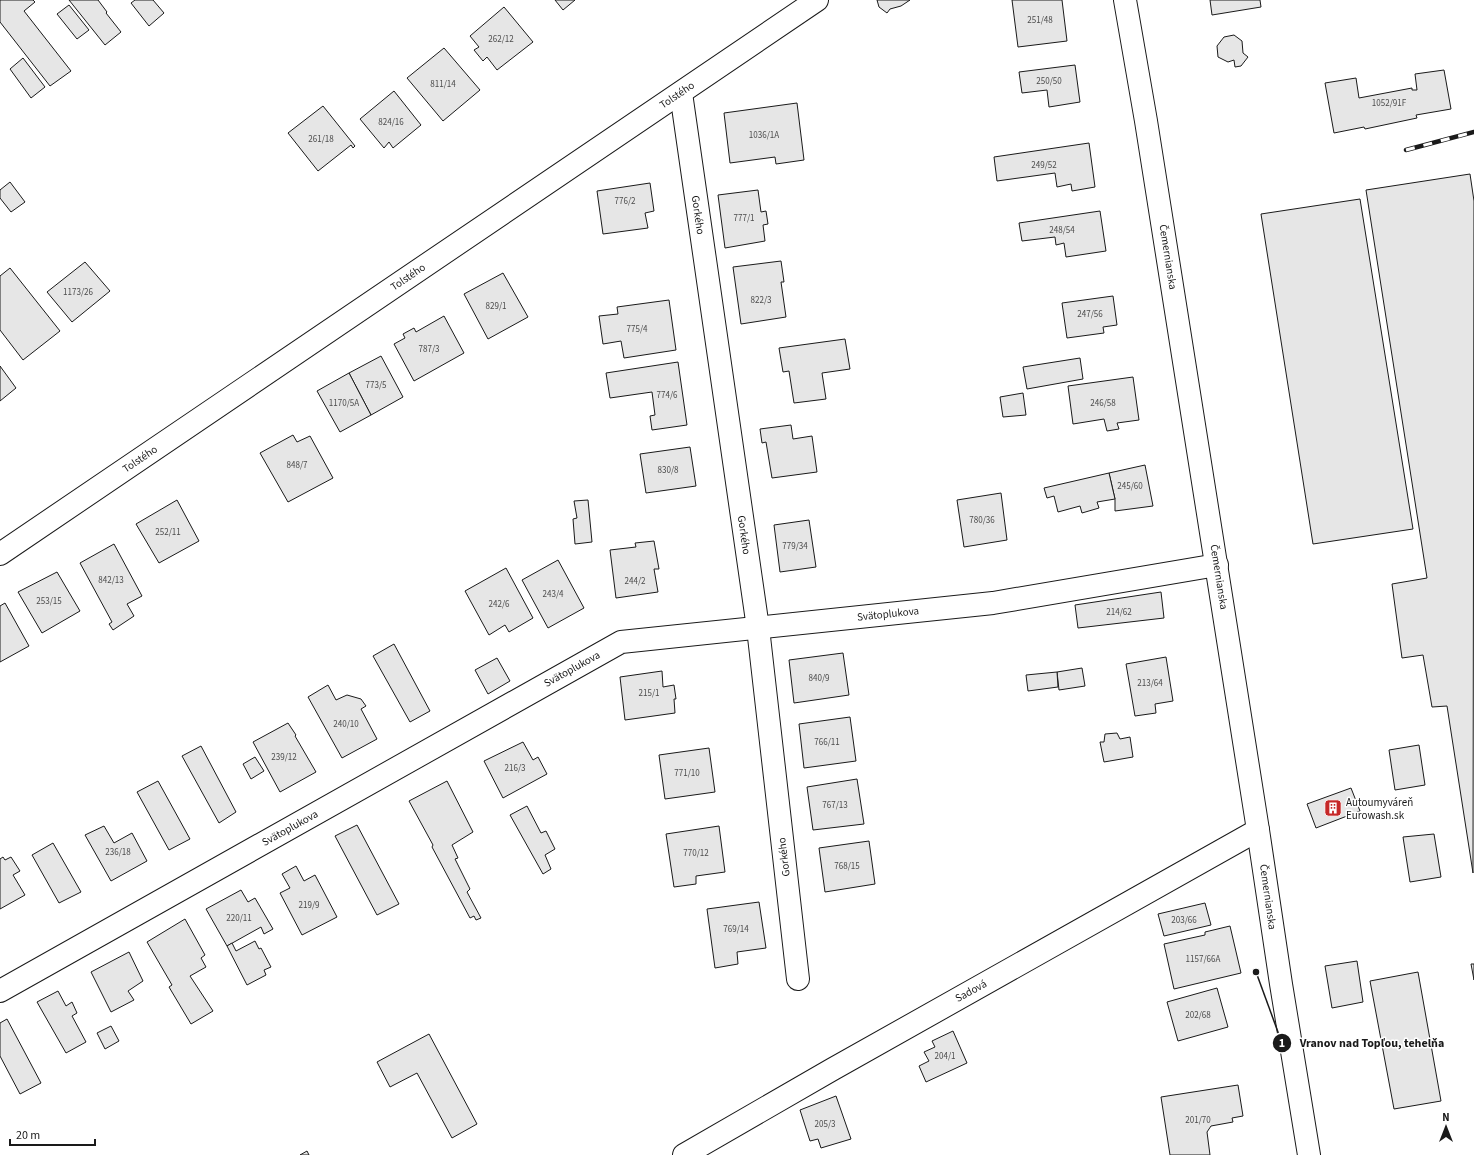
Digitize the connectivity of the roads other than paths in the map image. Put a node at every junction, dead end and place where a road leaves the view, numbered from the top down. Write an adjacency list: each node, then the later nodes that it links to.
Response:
1 (817, 0): 3 (street, Tolstého)
2 (1125, 0): 5 (street, Čemernianska)
3 (681, 93): 4 (street, Tolstého); 6 (street, Gorkého)
4 (0, 554)
5 (1217, 565): 6 (street, Svätoplukova); 7 (street, Čemernianska)
6 (758, 628): 8 (street, Gorkého); 9 (street, Svätoplukova)
7 (1258, 830): 10 (street, Sadová); 11 (street, Čemernianska)
8 (798, 979)
9 (0, 991)
10 (684, 1155)
11 (1309, 1155)

